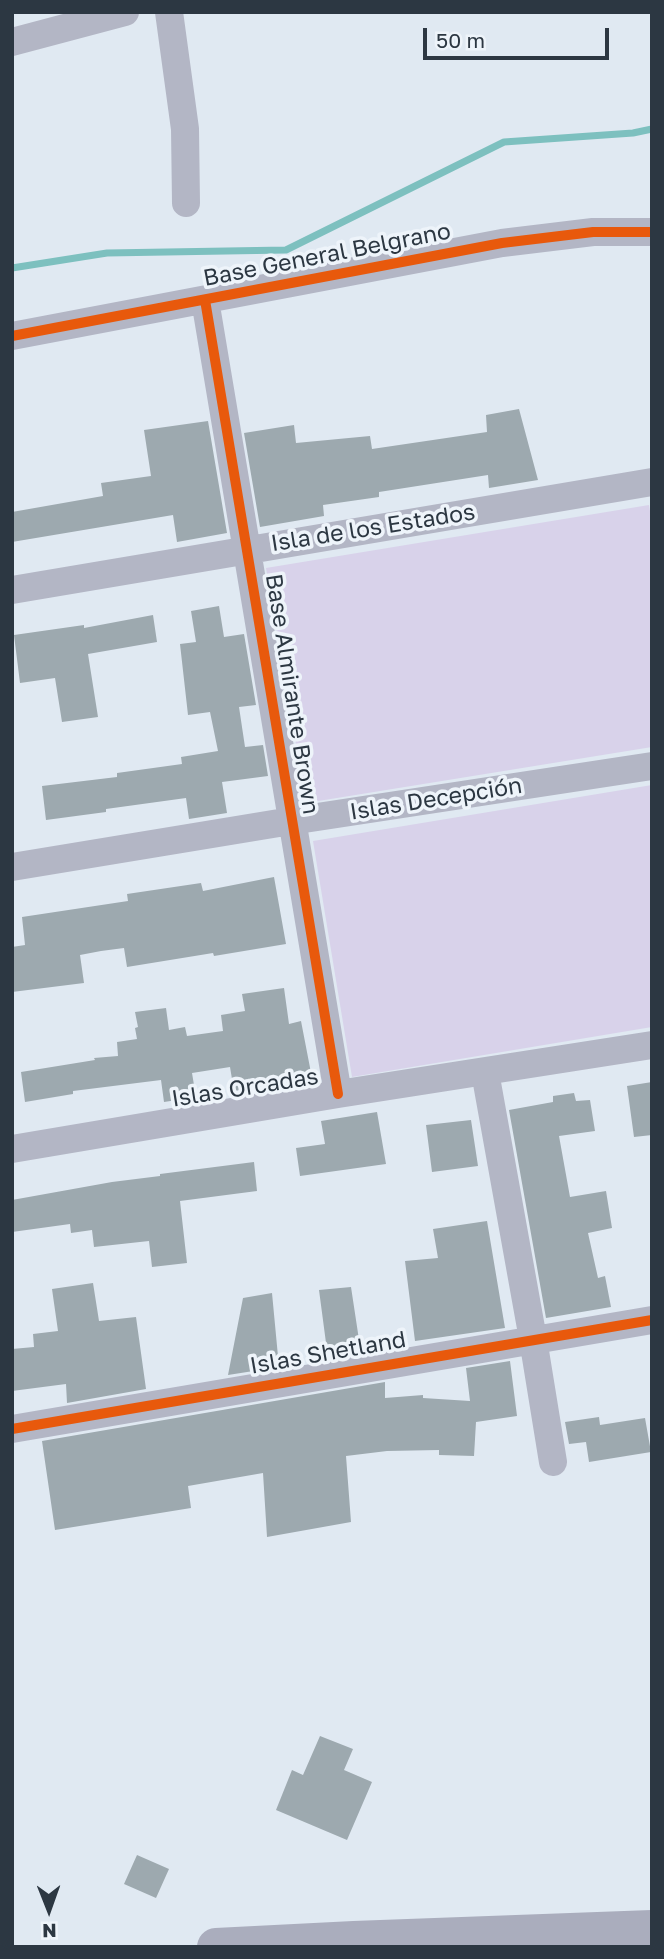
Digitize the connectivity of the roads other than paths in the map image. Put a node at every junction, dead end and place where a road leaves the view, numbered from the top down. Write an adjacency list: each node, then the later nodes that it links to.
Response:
1 (125, 12): 3 (street)
2 (169, 12): 4 (street)
3 (12, 42)
4 (186, 203)
5 (652, 232): 6 (street, Base General Belgrano)
6 (205, 300): 7 (street, Base General Belgrano); 9 (street, Base Almirante Brown)
7 (12, 336)
8 (652, 482): 9 (street, Isla de los Estados)
9 (248, 549): 10 (street, Isla de los Estados); 12 (street, Base Almirante Brown)
10 (12, 590)
11 (652, 766): 12 (street, Islas Decepción)
12 (291, 821): 13 (street, Islas Decepción); 16 (street, Base Almirante Brown)
13 (12, 867)
14 (652, 1045): 15 (street, Islas Orcadas)
15 (485, 1072): 16 (street, Islas Orcadas); 19 (street)
16 (338, 1094): 17 (street, Islas Orcadas)
17 (12, 1149)
18 (652, 1320): 19 (street, Islas Shetland)
19 (533, 1339): 20 (street, Islas Shetland); 21 (street)
20 (12, 1429)
21 (553, 1462)
22 (652, 1928): 23 (main road)
23 (449, 1941): 24 (main road)
24 (216, 1947)

